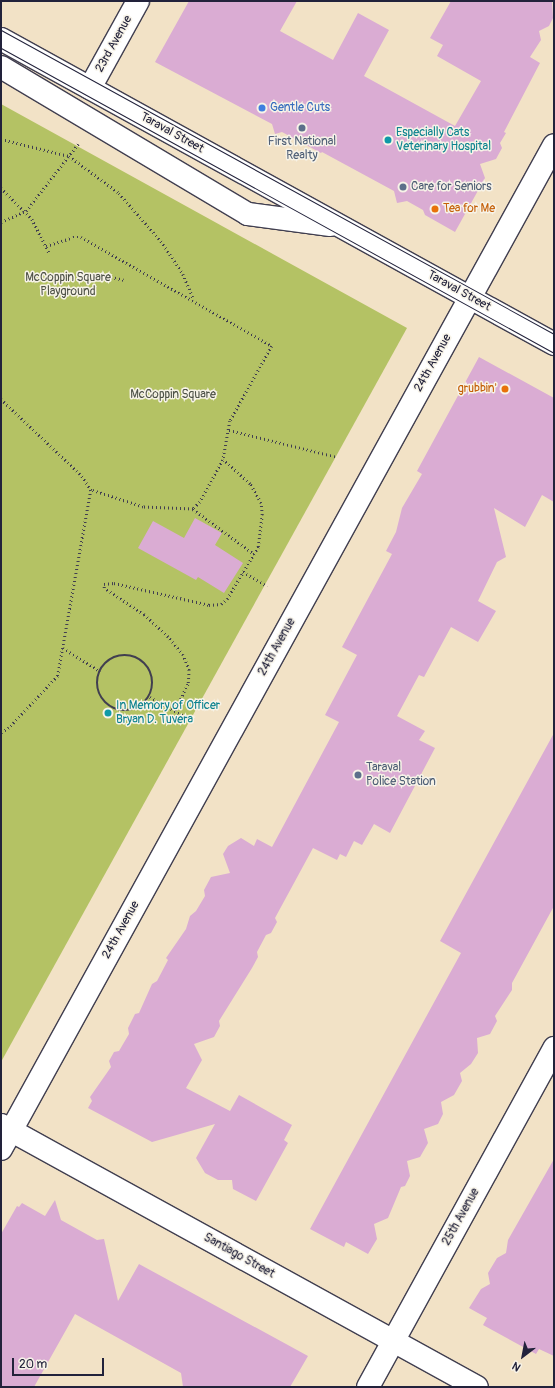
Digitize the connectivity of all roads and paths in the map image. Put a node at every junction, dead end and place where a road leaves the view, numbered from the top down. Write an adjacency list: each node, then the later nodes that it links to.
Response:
1 (138, 1): 4 (street, 23rd Avenue)
2 (1, 39): 4 (street, Taraval Street)
3 (1, 67): 12 (street, Taraval Street)
4 (90, 88): 12 (street, Taraval Street)
5 (1, 139): 8 (path)
6 (80, 141): 8 (path)
7 (554, 145): 17 (street, 24th Avenue)
8 (68, 156): 10 (path); 18 (path)
9 (1, 188): 10 (path)
10 (26, 211): 11 (path); 13 (path)
11 (1, 222)
12 (343, 227): 17 (street, Taraval Street)
13 (46, 246): 14 (path); 18 (path)
14 (49, 252)
15 (107, 276): 16 (path)
16 (124, 280)
17 (469, 297): 19 (street, Taraval Street); 36 (street, 24th Avenue)
18 (194, 300): 21 (path)
19 (554, 344)
20 (1, 399): 24 (path)
21 (229, 430): 22 (path); 23 (path)
22 (337, 457)
23 (223, 460): 25 (path); 26 (path)
24 (91, 490): 25 (path); 29 (path)
25 (193, 509): 26 (path)
26 (254, 554): 27 (path)
27 (243, 572): 28 (path); 32 (path)
28 (266, 586)
29 (64, 648): 30 (path); 34 (path)
30 (100, 671): 31 (path); 31 (path)
31 (150, 697): 32 (path)
32 (175, 710): 33 (path)
33 (193, 721)
34 (1, 733)
35 (554, 1048): 37 (street, 25th Avenue)
36 (4, 1135): 37 (street, Santiago Street)
37 (393, 1341): 38 (street, 25th Avenue); 39 (street, Santiago Street)
38 (368, 1387)
39 (478, 1387)

